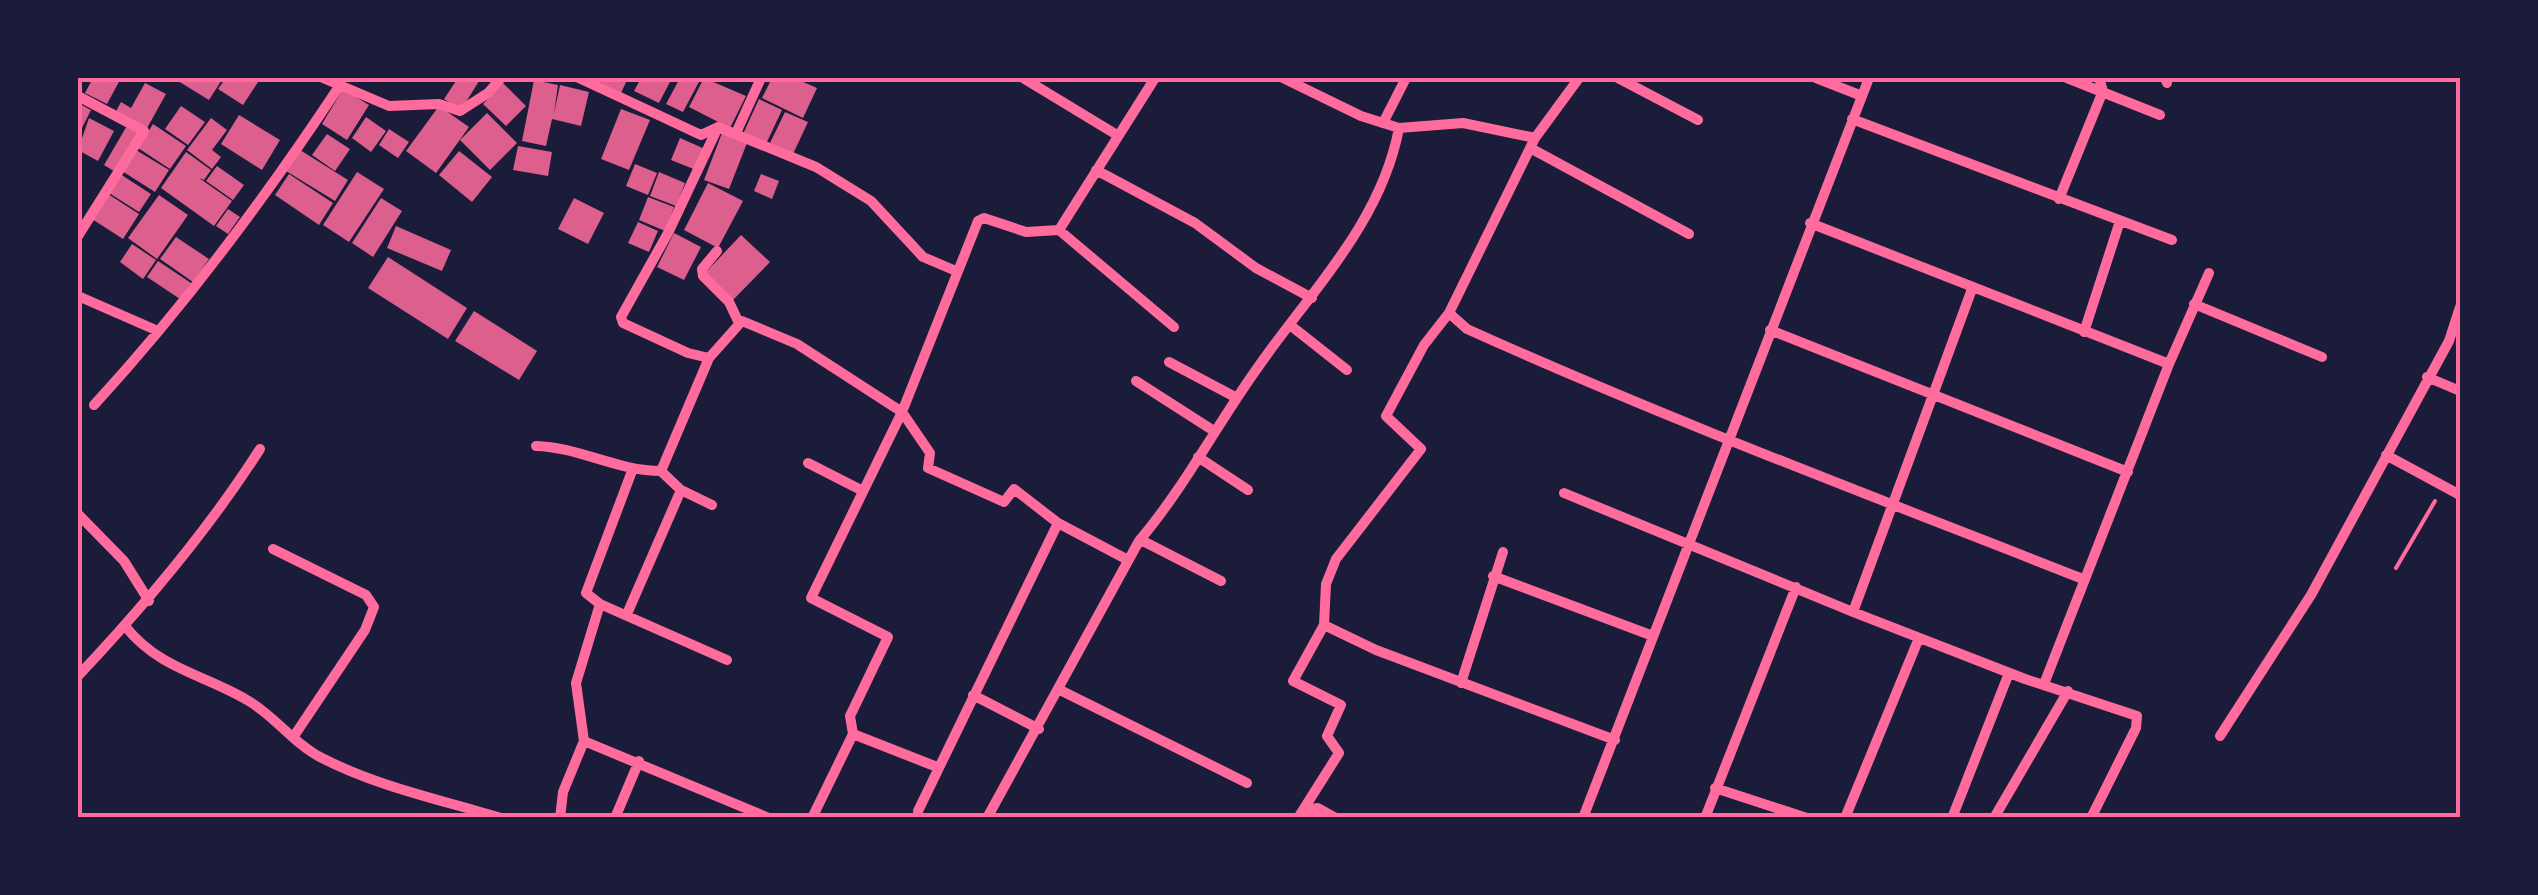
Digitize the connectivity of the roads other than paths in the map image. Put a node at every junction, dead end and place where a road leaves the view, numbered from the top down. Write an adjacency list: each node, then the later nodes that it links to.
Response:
1 (324, 78): 15 (street)
2 (501, 78): 15 (street)
3 (579, 78): 23 (street)
4 (761, 78): 25 (street)
5 (1023, 78): 26 (street)
6 (1155, 78): 26 (street)
7 (1283, 78): 22 (street)
8 (1406, 78): 22 (street)
9 (1579, 78): 27 (street)
10 (1618, 78): 21 (street)
11 (1816, 78): 18 (street)
12 (1869, 78): 18 (street)
13 (2067, 78): 16 (street)
14 (2098, 78): 16 (street)
15 (340, 85): 49 (street)
16 (2102, 91): 19 (street); 29 (street)
17 (78, 96): 34 (street)
18 (1862, 96): 20 (street)
19 (2160, 115)
20 (1852, 119): 29 (street); 31 (street)
21 (1698, 120)
22 (1383, 123): 24 (street)
23 (718, 127): 25 (street); 52 (street)
24 (1399, 128): 27 (street); 41 (street)
25 (736, 133): 37 (street)
26 (1117, 134): 28 (street)
27 (1534, 143): 33 (street); 44 (street)
28 (1096, 170): 32 (street); 41 (street)
29 (2059, 199): 30 (street)
30 (2120, 221): 35 (street); 50 (street)
31 (1810, 223): 39 (street); 48 (street)
32 (1059, 230): 37 (street); 47 (street)
33 (1689, 234)
34 (78, 236)
35 (2172, 240)
36 (716, 251): 45 (street)
37 (956, 272): 62 (street)
38 (2209, 273): 42 (street)
39 (1972, 290): 50 (street); 60 (street)
40 (78, 296): 49 (street)
41 (1312, 298): 46 (street)
42 (2194, 304): 51 (street); 54 (street)
43 (2460, 307): 56 (street)
44 (1449, 313): 64 (street); 96 (street)
45 (739, 323): 52 (street); 62 (street)
46 (1290, 326): 55 (street); 59 (street)
47 (1174, 328)
48 (1770, 330): 60 (street); 64 (street)
49 (158, 331): 61 (street)
50 (2084, 332): 54 (street)
51 (2322, 357)
52 (708, 358): 71 (street)
53 (1169, 362): 59 (street)
54 (2168, 364): 72 (street)
55 (1347, 370)
56 (2427, 377): 58 (street); 67 (street)
57 (1136, 381): 63 (street)
58 (2460, 391)
59 (1237, 398): 63 (street)
60 (1934, 398): 72 (street); 79 (street)
61 (94, 405)
62 (902, 412): 74 (street); 81 (street)
63 (1214, 432): 68 (street)
64 (1732, 438): 79 (street); 83 (street)
65 (536, 446): 70 (street)
66 (260, 449): 91 (street)
67 (2386, 455): 77 (street); 110 (street)
68 (1198, 457): 75 (street); 82 (street)
69 (808, 462): 74 (street)
70 (632, 471): 71 (street); 92 (street)
71 (661, 471): 73 (street)
72 (2128, 472): 88 (street)
73 (681, 490): 78 (street); 94 (street)
74 (863, 490): 108 (street)
75 (1248, 490)
76 (1564, 492): 83 (street)
77 (2460, 495)
78 (712, 505)
79 (1893, 505): 88 (street); 93 (street)
80 (78, 514): 91 (street)
81 (1058, 522): 86 (street); 106 (street)
82 (1141, 540): 86 (street); 89 (street)
83 (1692, 544): 90 (street); 97 (street)
84 (273, 548): 109 (street)
85 (1503, 552): 87 (street)
86 (1128, 560): 104 (street)
87 (1494, 576): 97 (street); 102 (street)
88 (2083, 579): 103 (street)
89 (1222, 580)
90 (1796, 587): 93 (street); 116 (street)
91 (149, 600): 95 (street)
92 (600, 604): 94 (street); 111 (street)
93 (1853, 612): 98 (street)
94 (627, 614): 99 (street)
95 (125, 626): 101 (street); 109 (street)
96 (1324, 626): 102 (street); 118 (street)
97 (1653, 636): 112 (street)
98 (1919, 638): 100 (street); 129 (street)
99 (727, 660)
100 (2009, 673): 103 (street); 130 (street)
101 (78, 676)
102 (1460, 683): 112 (street)
103 (2044, 684): 105 (street)
104 (1060, 690): 107 (street); 115 (street)
105 (2068, 691): 131 (street); 132 (street)
106 (973, 695): 107 (street); 114 (street)
107 (1039, 729): 124 (street)
108 (852, 734): 114 (street); 123 (street)
109 (294, 736): 119 (street)
110 (2220, 736)
111 (584, 740): 113 (street); 120 (street)
112 (1615, 740): 126 (street)
113 (639, 761): 121 (street); 122 (street)
114 (937, 767): 117 (street)
115 (1247, 782)
116 (1715, 788): 127 (street); 128 (street)
117 (918, 811)
118 (1302, 814): 125 (street)
119 (502, 818)
120 (560, 818)
121 (615, 818)
122 (769, 818)
123 (812, 818)
124 (987, 818)
125 (1336, 818)
126 (1583, 818)
127 (1705, 818)
128 (1808, 818)
129 (1844, 818)
130 (1952, 818)
131 (1994, 818)
132 (2091, 818)

